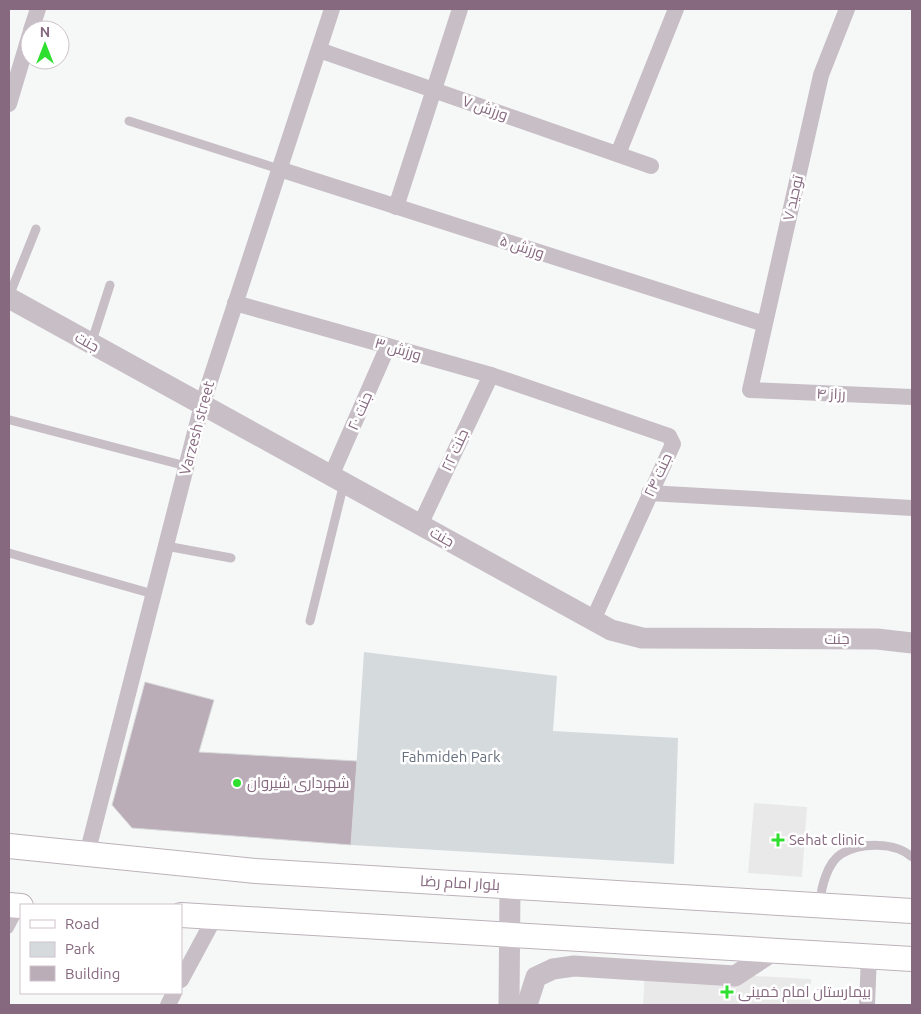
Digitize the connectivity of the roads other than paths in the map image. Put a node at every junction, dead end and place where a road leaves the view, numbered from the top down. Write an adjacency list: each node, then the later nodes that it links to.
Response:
1 (332, 9): 5 (street, Varzesh street)
2 (460, 9): 7 (street)
3 (676, 9): 10 (street)
4 (847, 9): 18 (street, توحید ۷)
5 (319, 50): 7 (street, ورزش ۷); 12 (street, Varzesh street)
6 (20, 67): 8 (street)
7 (434, 90): 10 (street, ورزش ۷); 13 (street)
8 (9, 104)
9 (129, 121): 12 (lane)
10 (618, 154): 11 (street, ورزش ۷)
11 (650, 166)
12 (279, 169): 13 (street, ورزش ۵); 17 (street, Varzesh street)
13 (396, 207): 18 (street, ورزش ۵)
14 (36, 229): 16 (lane)
15 (110, 285): 19 (lane)
16 (9, 297): 19 (street, جنت)
17 (235, 303): 20 (street, ورزش ۳); 25 (street, Varzesh street)
18 (764, 324): 22 (street, توحید ۷)
19 (91, 344): 25 (street, جنت)
20 (388, 346): 21 (street, ورزش ۳); 28 (street, جنت ۲۰)
21 (491, 375): 24 (street, ورزش ۳); 31 (street, جنت ۲۲)
22 (750, 390): 23 (street, رزاز ۴)
23 (912, 397)
24 (560, 398): 29 (street, جنت ۲۴)
25 (202, 405): 27 (street, Varzesh street); 28 (street, جنت)
26 (10, 420): 27 (lane)
27 (186, 466): 32 (street, Varzesh street)
28 (338, 480): 31 (street, جنت); 37 (lane)
29 (649, 493): 30 (street); 36 (street, جنت ۲۴)
30 (912, 508)
31 (420, 525): 36 (street, جنت)
32 (166, 546): 34 (lane); 35 (street, Varzesh street)
33 (9, 553): 35 (lane)
34 (231, 558)
35 (153, 594): 40 (street, Varzesh street)
36 (593, 620): 38 (street, جنت)
37 (310, 621)
38 (912, 642)
39 (9, 846): 40 (main road, بلوار امام رضا)
40 (87, 854): 42 (main road, بلوار امام رضا)
41 (912, 857): 43 (lane)
42 (510, 886): 43 (main road, بلوار امام رضا); 49 (street)
43 (820, 904): 45 (main road, بلوار امام رضا)
44 (20, 908): 48 (lane)
45 (912, 911)
46 (182, 915): 47 (main road)
47 (215, 917): 49 (main road); 53 (street)
48 (9, 929)
49 (509, 936): 50 (main road); 54 (street)
50 (773, 951): 51 (main road); 55 (street)
51 (869, 956): 52 (main road); 56 (street)
52 (912, 959)
53 (182, 978)
54 (508, 1005)
55 (527, 1005)
56 (867, 1005)

